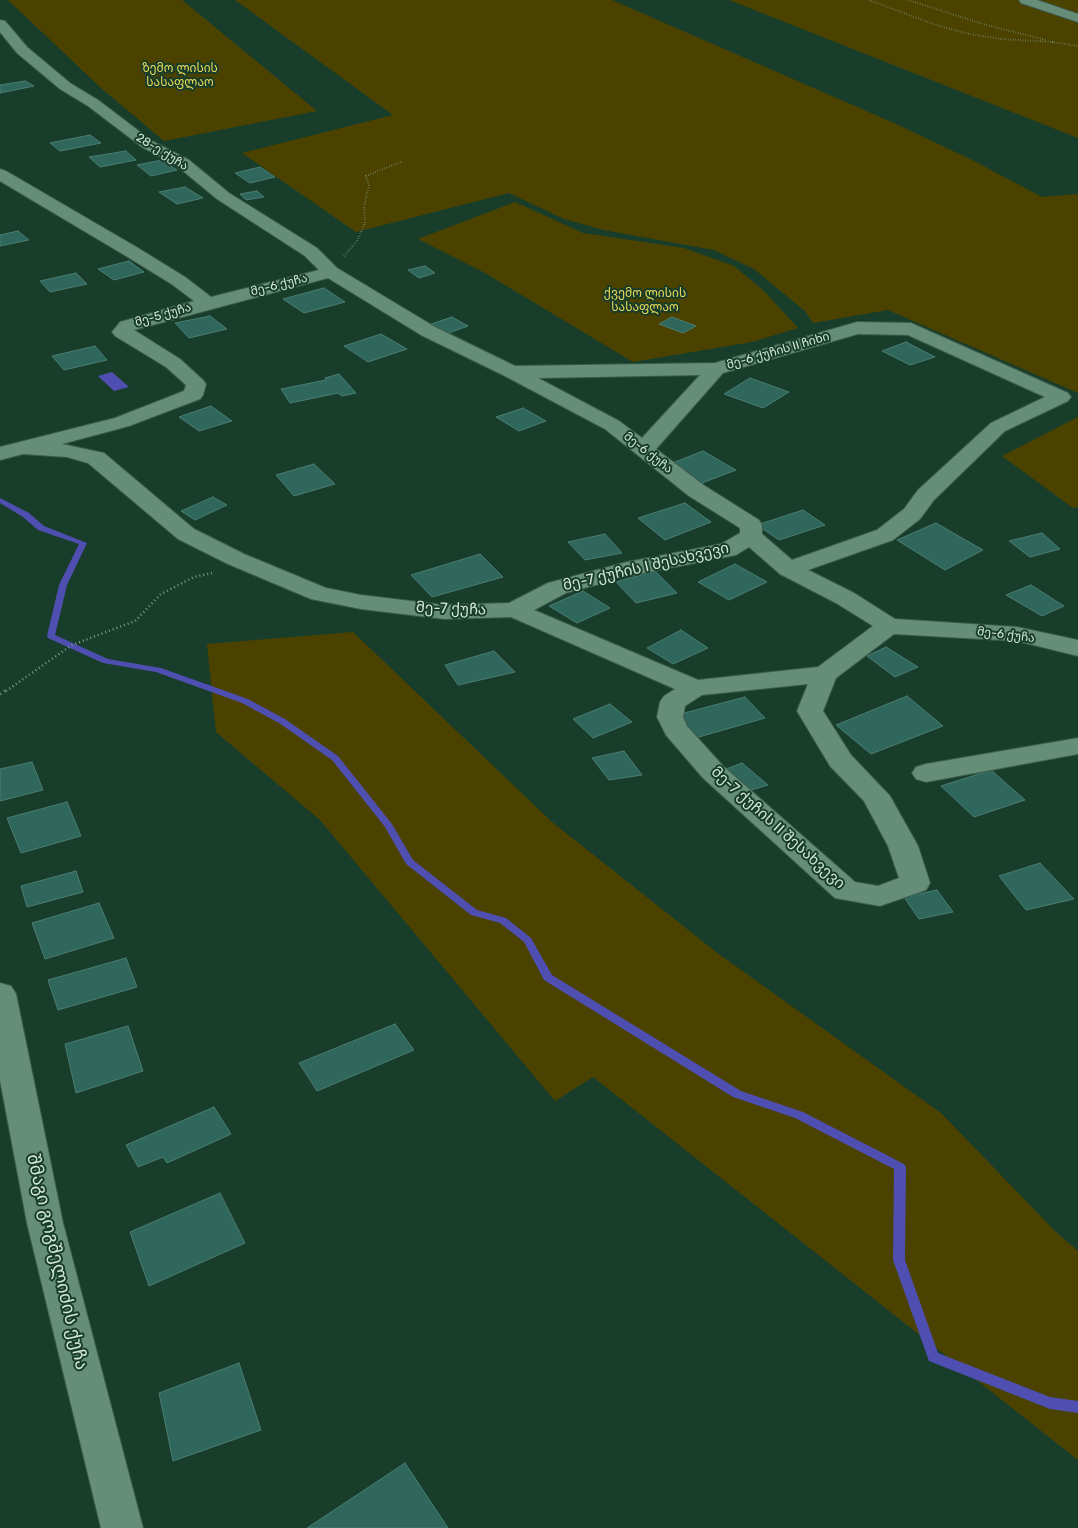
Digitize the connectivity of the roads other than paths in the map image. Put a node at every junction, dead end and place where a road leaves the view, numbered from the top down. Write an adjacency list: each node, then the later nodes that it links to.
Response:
1 (1025, 0): 2 (street)
2 (1078, 18)
3 (0, 24): 5 (street, 28-ე ქუჩა)
4 (0, 174): 6 (street, მე-5 ქუჩა)
5 (331, 272): 6 (street, მე-6 ქუჩა); 8 (street, მე-6 ქუჩა)
6 (208, 303): 9 (street, მე-5 ქუჩა)
7 (716, 370): 8 (street); 10 (street, მე-6 ქუჩის II ჩიხი); 13 (street, მე-6 ქუჩის II ჩიხი)
8 (512, 372): 10 (street, მე-6 ქუჩა)
9 (22, 448): 11 (street, მე-5 ქუჩა); 14 (street, მე-7 ქუჩა)
10 (644, 449): 12 (street, მე-6 ქუჩა)
11 (0, 454)
12 (751, 536): 13 (street, მე-6 ქუჩა); 14 (street, მე-7 ქუჩის I შესახვევი)
13 (788, 569): 15 (street, მე-6 ქუჩა)
14 (514, 610): 18 (street, მე-7 ქუჩა)
15 (889, 626): 16 (street, მე-6 ქუჩა); 17 (street)
16 (1078, 648)
17 (825, 674): 18 (street, მე-7 ქუჩა); 18 (street, მე-7 ქუჩის II შესახვევი)
18 (695, 688)
19 (1078, 746): 20 (street)
20 (926, 774)
21 (0, 994): 22 (street, შმაგი გოგშელიძის ქუჩა)
22 (122, 1528)

